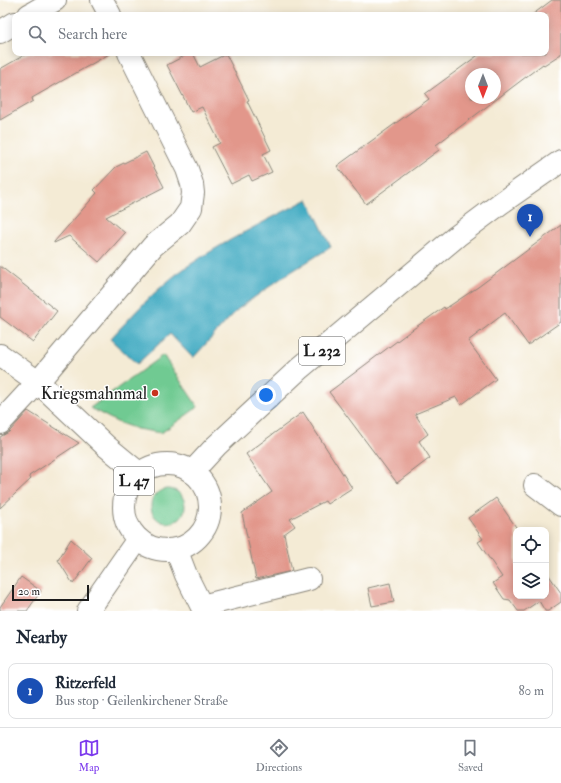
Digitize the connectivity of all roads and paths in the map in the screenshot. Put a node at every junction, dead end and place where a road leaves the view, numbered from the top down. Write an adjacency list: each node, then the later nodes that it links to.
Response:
1 (55, 0): 3 (main road)
2 (102, 0): 4 (main road)
3 (34, 12)
4 (108, 12)
5 (12, 25): 6 (main road)
6 (0, 32)
7 (130, 56): 10 (main road)
8 (561, 161): 12 (main road, L 232)
9 (0, 355): 10 (main road)
10 (38, 382): 11 (main road); 13 (main road)
11 (0, 423)
12 (192, 472): 13 (main road, L 47); 17 (main road, L 47)
13 (140, 474): 16 (main road, L 47)
14 (534, 485): 15 (main road)
15 (561, 505)
16 (138, 538): 17 (main road, L 47); 20 (main road)
17 (176, 549): 19 (main road)
18 (309, 579): 19 (main road)
19 (203, 609)
20 (88, 611)

